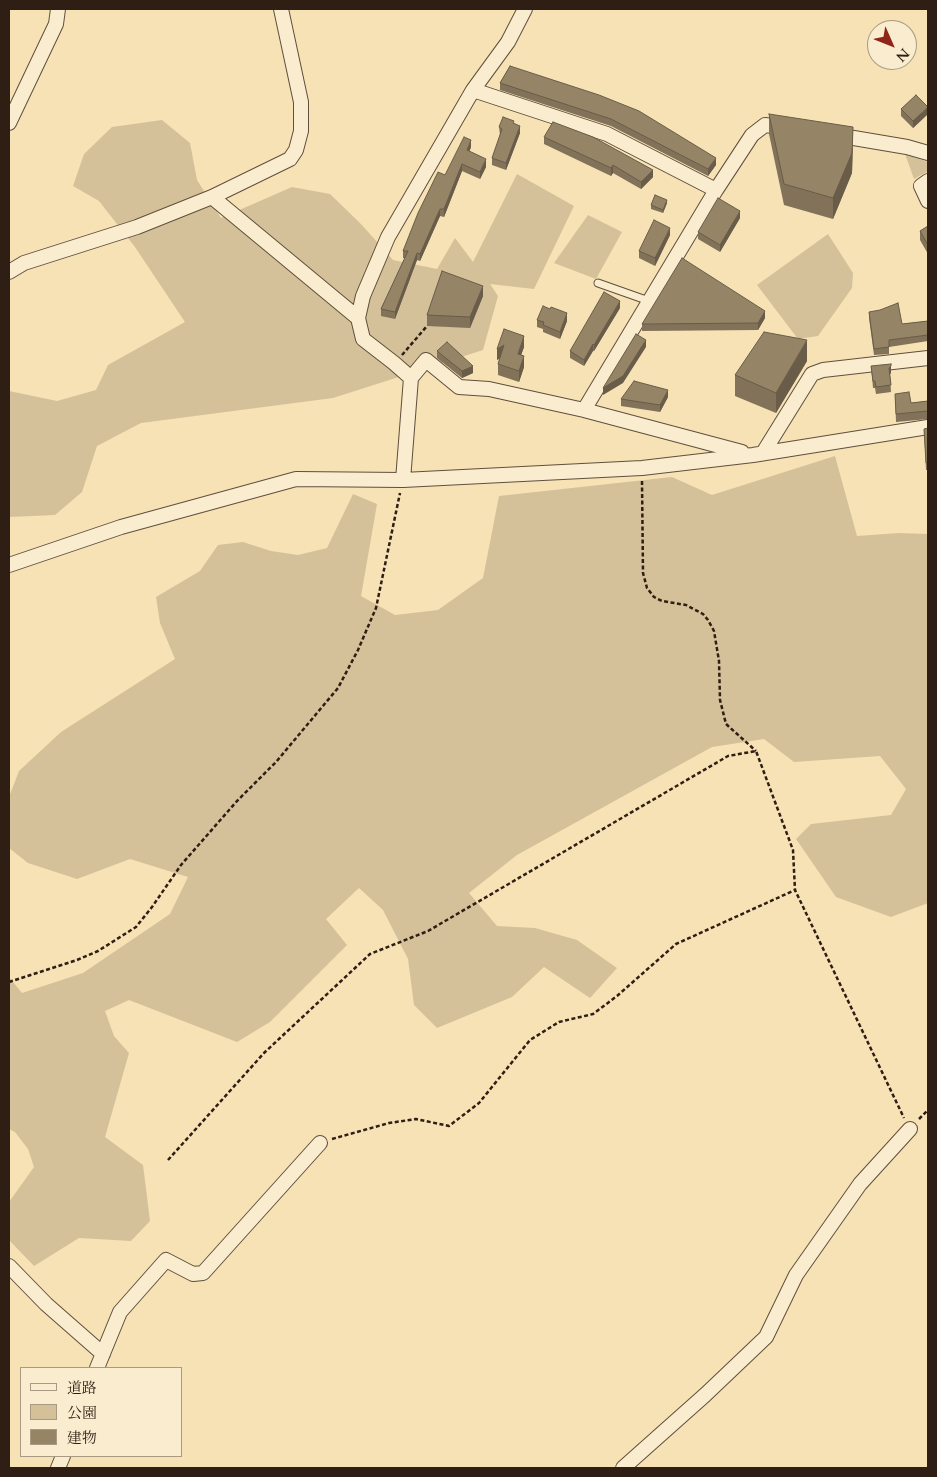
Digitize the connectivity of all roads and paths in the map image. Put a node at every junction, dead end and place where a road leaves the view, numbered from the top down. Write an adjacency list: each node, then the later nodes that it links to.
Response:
1 (58, 9): 5 (street)
2 (281, 9): 11 (street)
3 (525, 9): 4 (street)
4 (473, 90): 10 (street); 16 (street)
5 (9, 122)
6 (801, 130): 10 (street)
7 (819, 132): 8 (street)
8 (928, 153)
9 (928, 182): 12 (street)
10 (716, 190): 15 (street)
11 (212, 197): 13 (street); 16 (street)
12 (928, 201)
13 (9, 272)
14 (598, 283): 15 (lane)
15 (649, 301): 21 (street)
16 (358, 318): 19 (street)
17 (426, 326): 19 (path)
18 (928, 358): 23 (street)
19 (394, 363): 20 (street)
20 (410, 378): 21 (street); 25 (street)
21 (584, 410): 23 (street)
22 (928, 427): 23 (street)
23 (758, 454): 24 (street)
24 (642, 468): 25 (street); 27 (path)
25 (403, 480): 26 (street); 29 (path)
26 (9, 566)
27 (756, 751): 28 (path); 32 (path)
28 (796, 890): 30 (path); 31 (path)
29 (9, 982)
30 (910, 1129): 36 (street)
31 (320, 1143): 34 (street)
32 (168, 1160)
33 (9, 1266): 34 (street)
34 (103, 1354): 35 (street)
35 (98, 1367)
36 (623, 1468)

